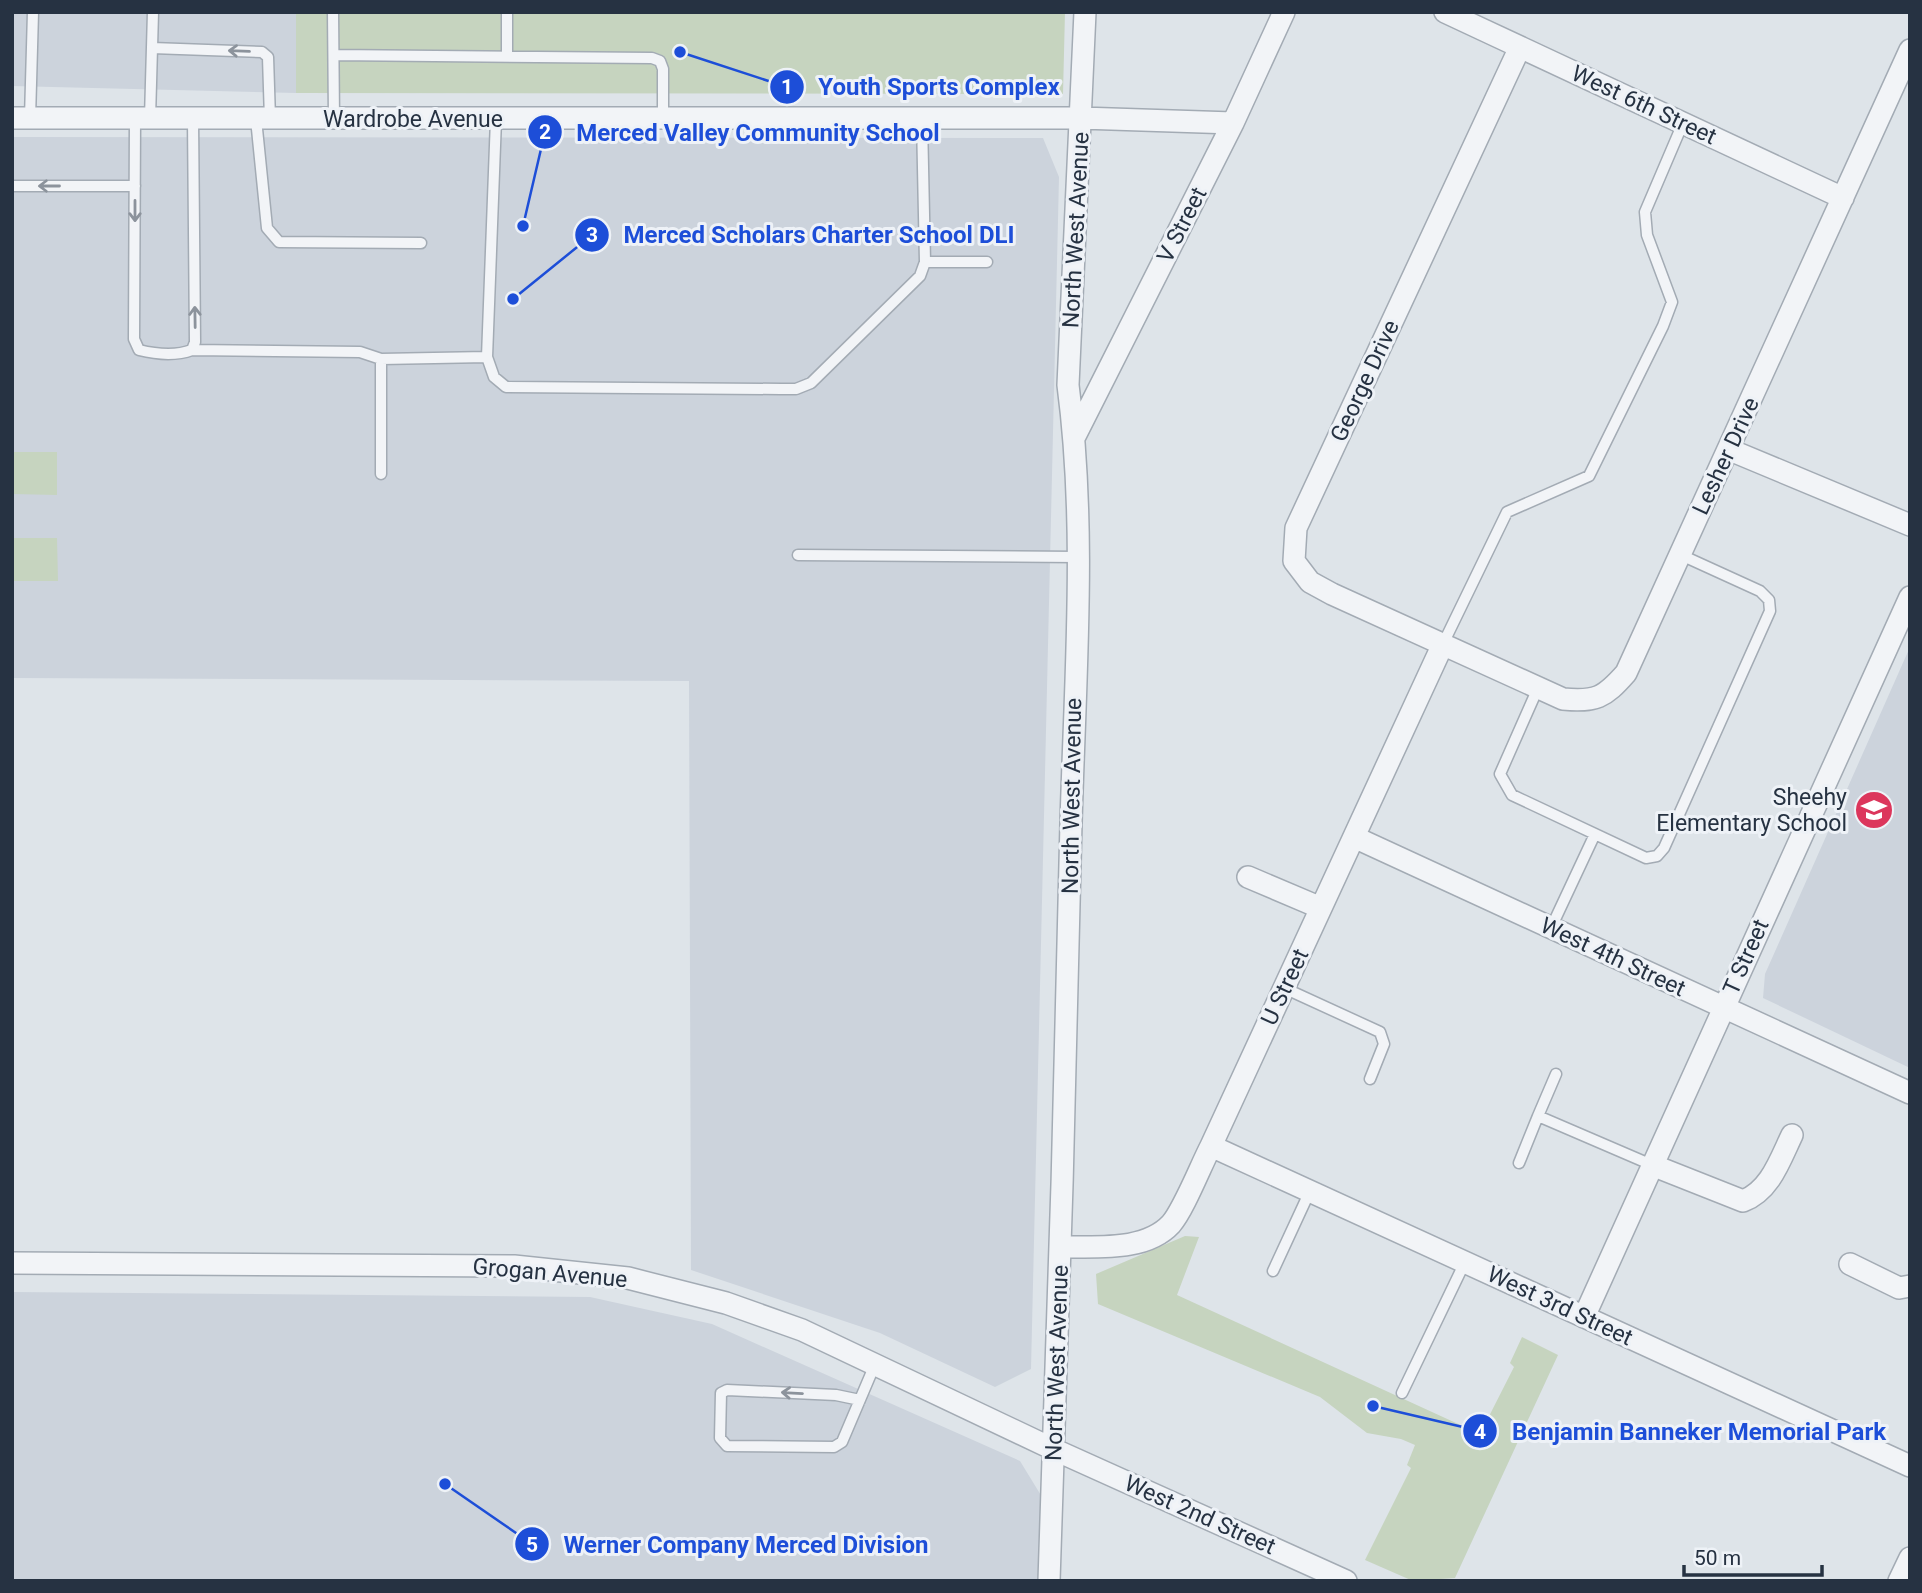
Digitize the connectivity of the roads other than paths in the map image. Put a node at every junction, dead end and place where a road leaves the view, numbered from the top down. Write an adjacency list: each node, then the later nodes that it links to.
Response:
1 (33, 12): 13 (lane)
2 (153, 12): 9 (lane)
3 (333, 12): 11 (lane)
4 (507, 12): 12 (lane)
5 (1085, 12): 15 (street, North West Avenue)
6 (1284, 12): 22 (street, V Street)
7 (1445, 12): 8 (street, West 6th Street)
8 (1520, 47): 23 (street, West 6th Street); 41 (street, George Drive)
9 (152, 48): 14 (lane); 17 (lane, one-way to 9)
10 (1910, 50): 26 (street, Lesher Drive)
11 (334, 55): 12 (lane); 18 (lane)
12 (507, 56): 20 (lane)
13 (21, 118): 14 (street, Wardrobe Avenue)
14 (143, 118): 16 (street, Wardrobe Avenue); 25 (lane)
15 (1081, 118): 21 (street, Wardrobe Avenue); 22 (street, Wardrobe Avenue); 33 (street, North West Avenue)
16 (193, 119): 17 (street, Wardrobe Avenue); 30 (lane, one-way to 16)
17 (263, 119): 18 (street, Wardrobe Avenue); 27 (lane)
18 (334, 119): 19 (street, Wardrobe Avenue)
19 (496, 119): 20 (street, Wardrobe Avenue); 31 (lane)
20 (663, 119): 21 (street, Wardrobe Avenue)
21 (922, 120): 28 (lane)
22 (1233, 123): 33 (street, V Street)
23 (1683, 123): 26 (street, West 6th Street); 41 (lane)
24 (12, 186): 25 (lane, one-way to 24)
25 (135, 186): 30 (lane, one-way to 30)
26 (1843, 198): 34 (street, Lesher Drive)
27 (421, 243)
28 (925, 262): 29 (lane); 31 (lane)
29 (986, 262)
30 (192, 350): 32 (lane)
31 (487, 357): 32 (lane)
32 (381, 359): 35 (lane)
33 (1075, 436): 39 (street, North West Avenue)
34 (1730, 450): 36 (street); 38 (street, Lesher Drive)
35 (381, 474)
36 (1910, 526)
37 (798, 555): 39 (lane)
38 (1681, 555): 42 (street, Lesher Drive); 43 (lane)
39 (1077, 557): 59 (street, North West Avenue)
40 (1910, 597): 49 (street, T Street)
41 (1443, 644): 42 (street, Lesher Drive); 44 (street, U Street)
42 (1538, 688): 43 (lane)
43 (1595, 834): 47 (lane)
44 (1354, 837): 46 (street, U Street); 47 (street, West 4th Street)
45 (1248, 877): 46 (street)
46 (1321, 908): 48 (street, U Street)
47 (1551, 928): 49 (street, West 4th Street)
48 (1284, 988): 51 (lane); 55 (street, U Street)
49 (1723, 1008): 52 (street, West 4th Street); 57 (street, T Street)
50 (1556, 1074): 53 (lane)
51 (1370, 1079)
52 (1910, 1093)
53 (1538, 1116): 56 (lane); 57 (lane)
54 (1793, 1135): 57 (street)
55 (1211, 1146): 58 (street, West 3rd Street); 59 (street, U Street)
56 (1520, 1163)
57 (1652, 1165): 65 (street, T Street)
58 (1310, 1191): 60 (street, West 3rd Street); 63 (lane)
59 (1062, 1247): 69 (street, North West Avenue)
60 (1465, 1262): 65 (street, West 3rd Street); 67 (lane)
61 (12, 1263): 66 (street, Grogan Avenue)
62 (1850, 1264): 64 (street)
63 (1273, 1271)
64 (1910, 1286)
65 (1584, 1317): 70 (street, West 3rd Street)
66 (876, 1362): 68 (lane); 69 (street, Grogan Avenue)
67 (1402, 1393)
68 (860, 1400): 68 (lane, one-way to 68)
69 (1053, 1449): 72 (street, North West Avenue); 73 (street, West 2nd Street)
70 (1910, 1466)
71 (1910, 1558): 74 (street)
72 (1049, 1581)
73 (1346, 1581)
74 (1899, 1581)

